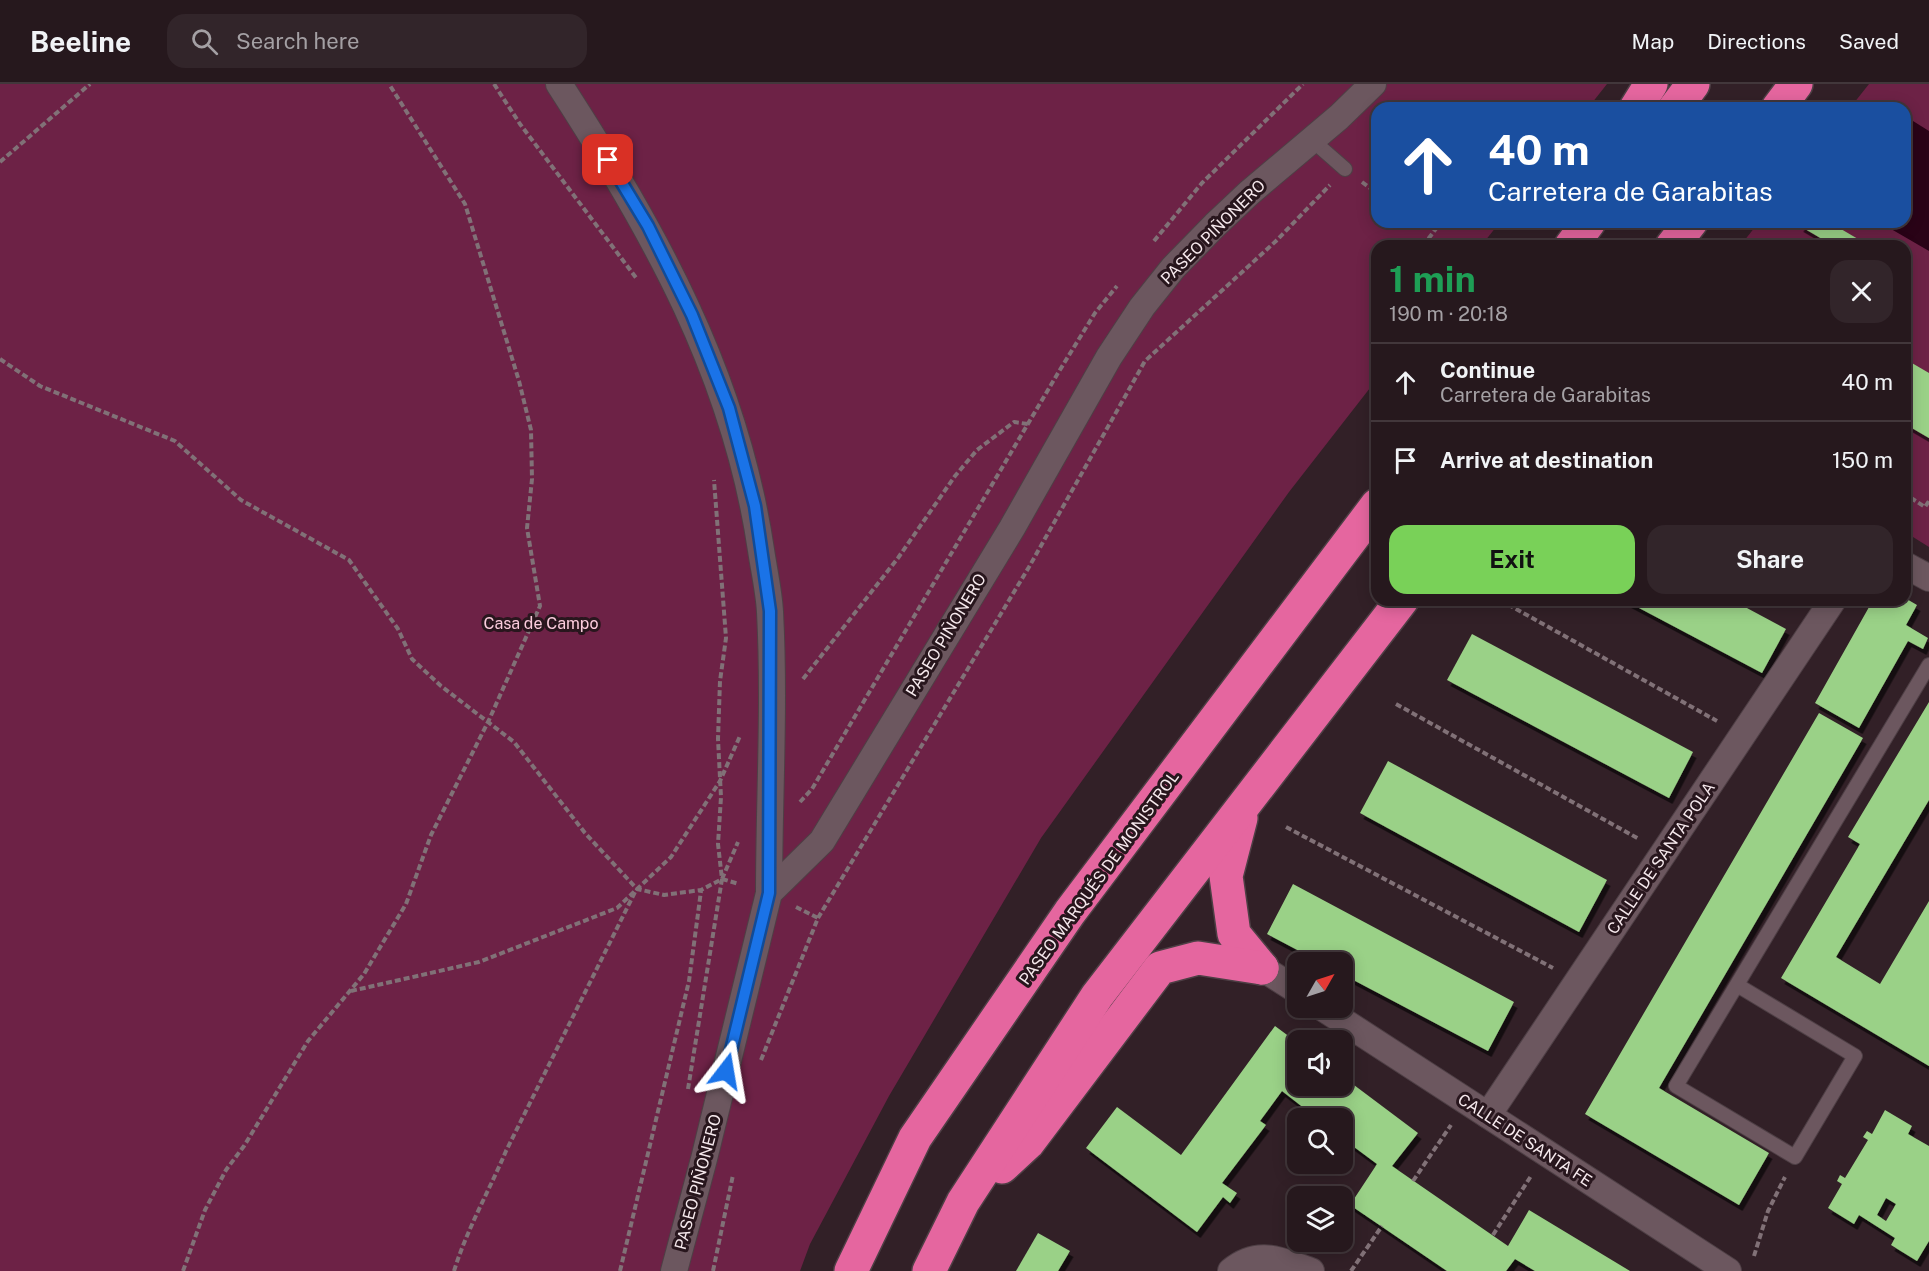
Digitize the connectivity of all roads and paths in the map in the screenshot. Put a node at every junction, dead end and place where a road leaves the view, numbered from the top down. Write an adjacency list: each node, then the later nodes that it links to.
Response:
1 (90, 84): 14 (path)
2 (389, 84): 35 (path)
3 (494, 84): 20 (path)
4 (560, 84): 33 (street)
5 (1303, 84): 18 (path)
6 (1373, 84): 13 (street, PASEO PIÑONERO)
7 (1651, 84): 10 (highway)
8 (1693, 84): 11 (highway)
9 (1796, 84): 12 (highway)
10 (1639, 102)
11 (1680, 102)
12 (1782, 102)
13 (1312, 140): 15 (lane); 46 (street, PASEO PIÑONERO)
14 (0, 162)
15 (1345, 169): 53 (path)
16 (1686, 228): 17 (highway)
17 (1677, 240)
18 (1147, 249)
19 (1121, 281): 22 (path)
20 (640, 283)
21 (0, 360): 35 (path)
22 (1028, 424): 33 (path); 40 (path)
23 (714, 479): 38 (path)
24 (1911, 498): 25 (path)
25 (1929, 501)
26 (1371, 513): 69 (highway, PASEO MARQUÉS DE MONISTROL)
27 (1911, 568): 28 (street)
28 (1929, 578)
29 (1397, 606): 39 (highway)
30 (1511, 606): 37 (path)
31 (1829, 606): 37 (street, CALLE DE SANTA POLA)
32 (1929, 665): 50 (lane)
33 (771, 685): 40 (street)
34 (1396, 704): 42 (path)
35 (489, 720): 44 (path); 51 (path)
36 (742, 732): 38 (path)
37 (1744, 735): 42 (street, CALLE DE SANTA POLA)
38 (720, 781): 43 (path); 44 (path)
39 (1243, 807): 47 (highway); 60 (highway)
40 (769, 809): 43 (path); 46 (street)
41 (1286, 827): 48 (path)
42 (1665, 853): 48 (street, CALLE DE SANTA POLA)
43 (722, 879): 45 (path); 54 (path)
44 (637, 889): 45 (path); 51 (path); 65 (path)
45 (701, 890): 66 (path)
46 (769, 893): 67 (street, PASEO PIÑONERO)
47 (1262, 968): 49 (street); 60 (highway)
48 (1578, 981): 55 (street, CALLE DE SANTA POLA)
49 (1287, 985)
50 (1737, 985): 57 (lane); 57 (lane)
51 (351, 991): 64 (path)
52 (1338, 1018): 55 (street, CALLE DE SANTA FE)
53 (758, 1069)
54 (686, 1100)
55 (1477, 1109): 56 (street, CALLE DE SANTA FE); 59 (path)
56 (1546, 1153): 62 (path); 74 (street, CALLE DE SANTA FE)
57 (1795, 1157): 63 (path)
58 (734, 1170): 68 (path)
59 (1413, 1180)
60 (963, 1202): 70 (highway)
61 (1382, 1226): 73 (path)
62 (1493, 1235)
63 (1761, 1238)
64 (183, 1271)
65 (454, 1271)
66 (620, 1271)
67 (674, 1271)
68 (713, 1271)
69 (851, 1271)
70 (928, 1271)
71 (1231, 1271): 72 (street)
72 (1311, 1271)
73 (1351, 1271)
74 (1728, 1271)

